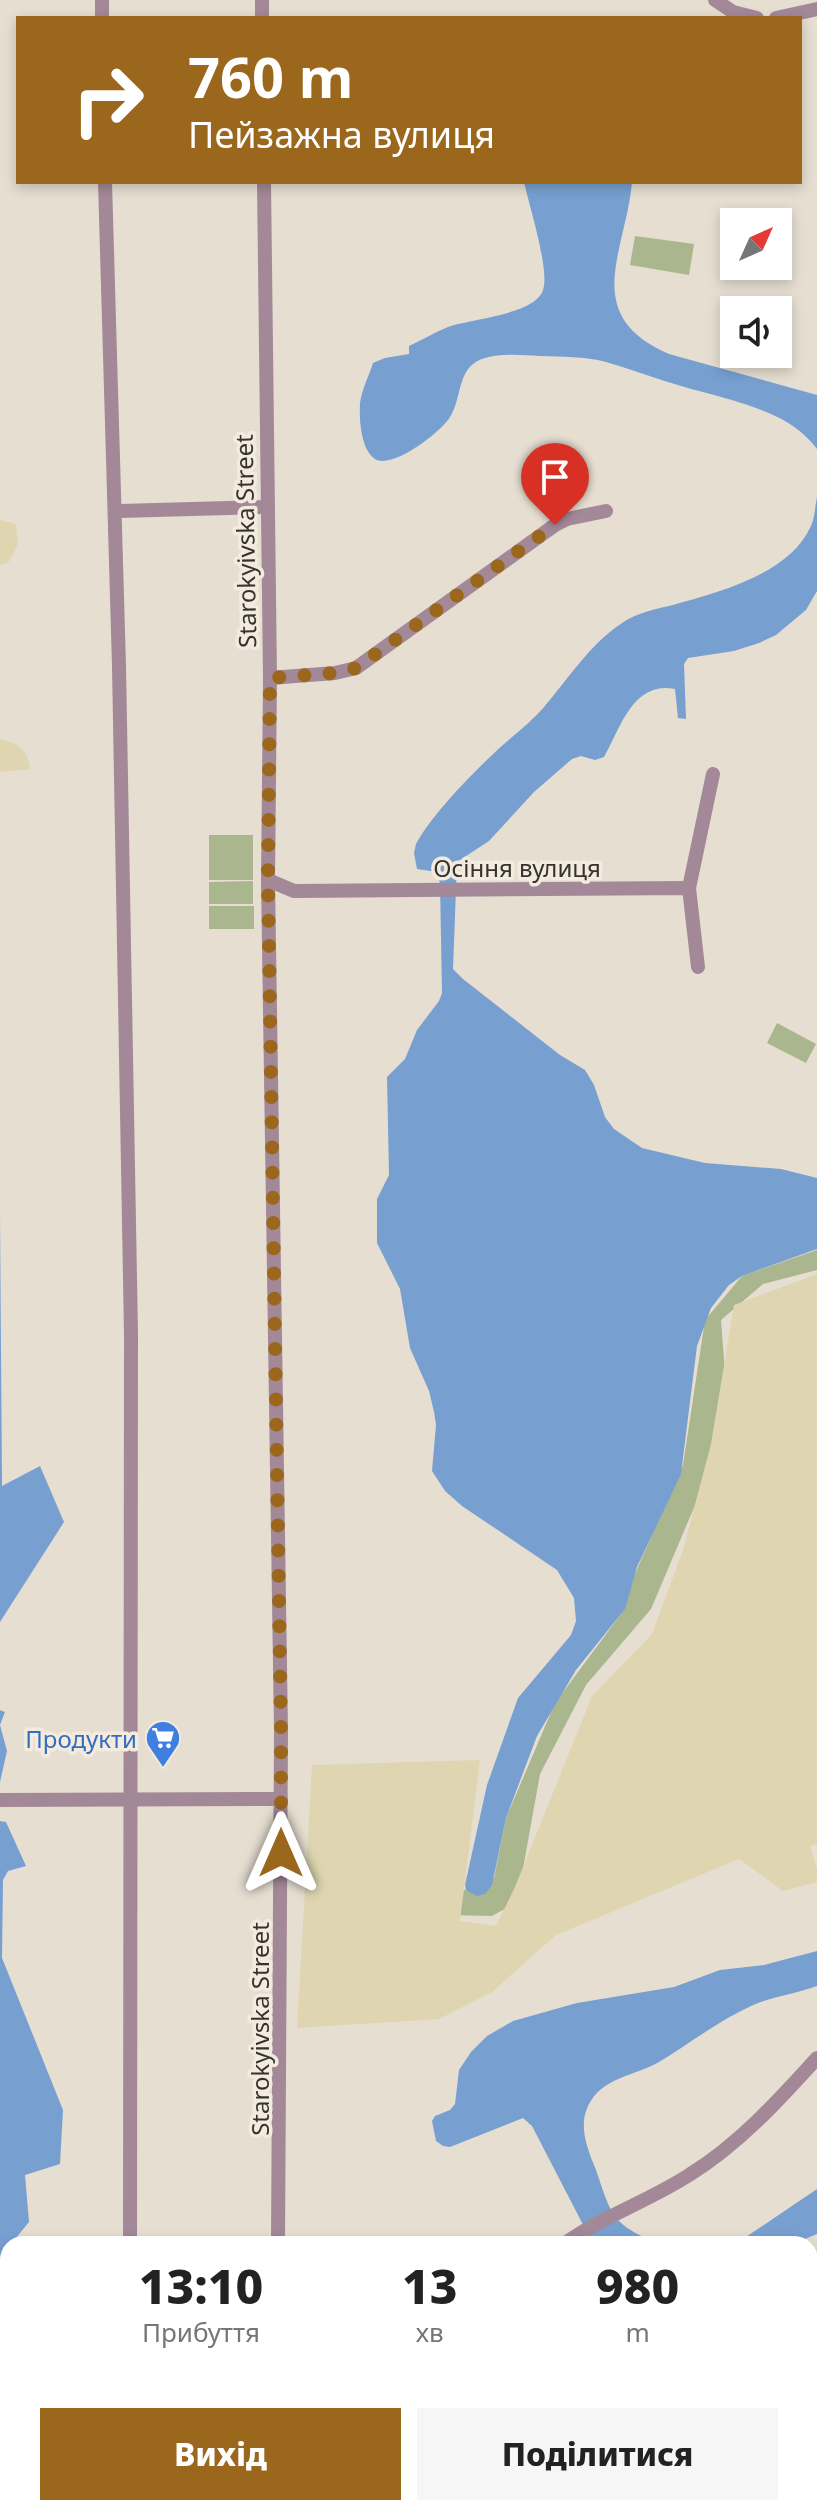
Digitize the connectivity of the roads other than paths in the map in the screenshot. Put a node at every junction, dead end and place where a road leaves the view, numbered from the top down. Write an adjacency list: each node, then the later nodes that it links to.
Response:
1 (715, 0): 3 (street)
2 (817, 9): 4 (street)
3 (749, 16)
4 (785, 16)
5 (105, 184): 15 (street)
6 (264, 184): 7 (street, Starokyivska Street)
7 (266, 507): 8 (street); 10 (street, Starokyivska Street)
8 (119, 511)
9 (606, 511): 10 (street)
10 (270, 678): 12 (street, Starokyivska Street)
11 (713, 774): 13 (street)
12 (268, 880): 13 (street, Осіння вулиця); 16 (street, Starokyivska Street)
13 (689, 888): 14 (street)
14 (698, 967)
15 (131, 1799): 16 (street); 17 (street); 19 (street)
16 (281, 1799): 20 (street, Starokyivska Street)
17 (2, 1800)
18 (817, 2058): 21 (street)
19 (130, 2236)
20 (278, 2236)
21 (575, 2236)

